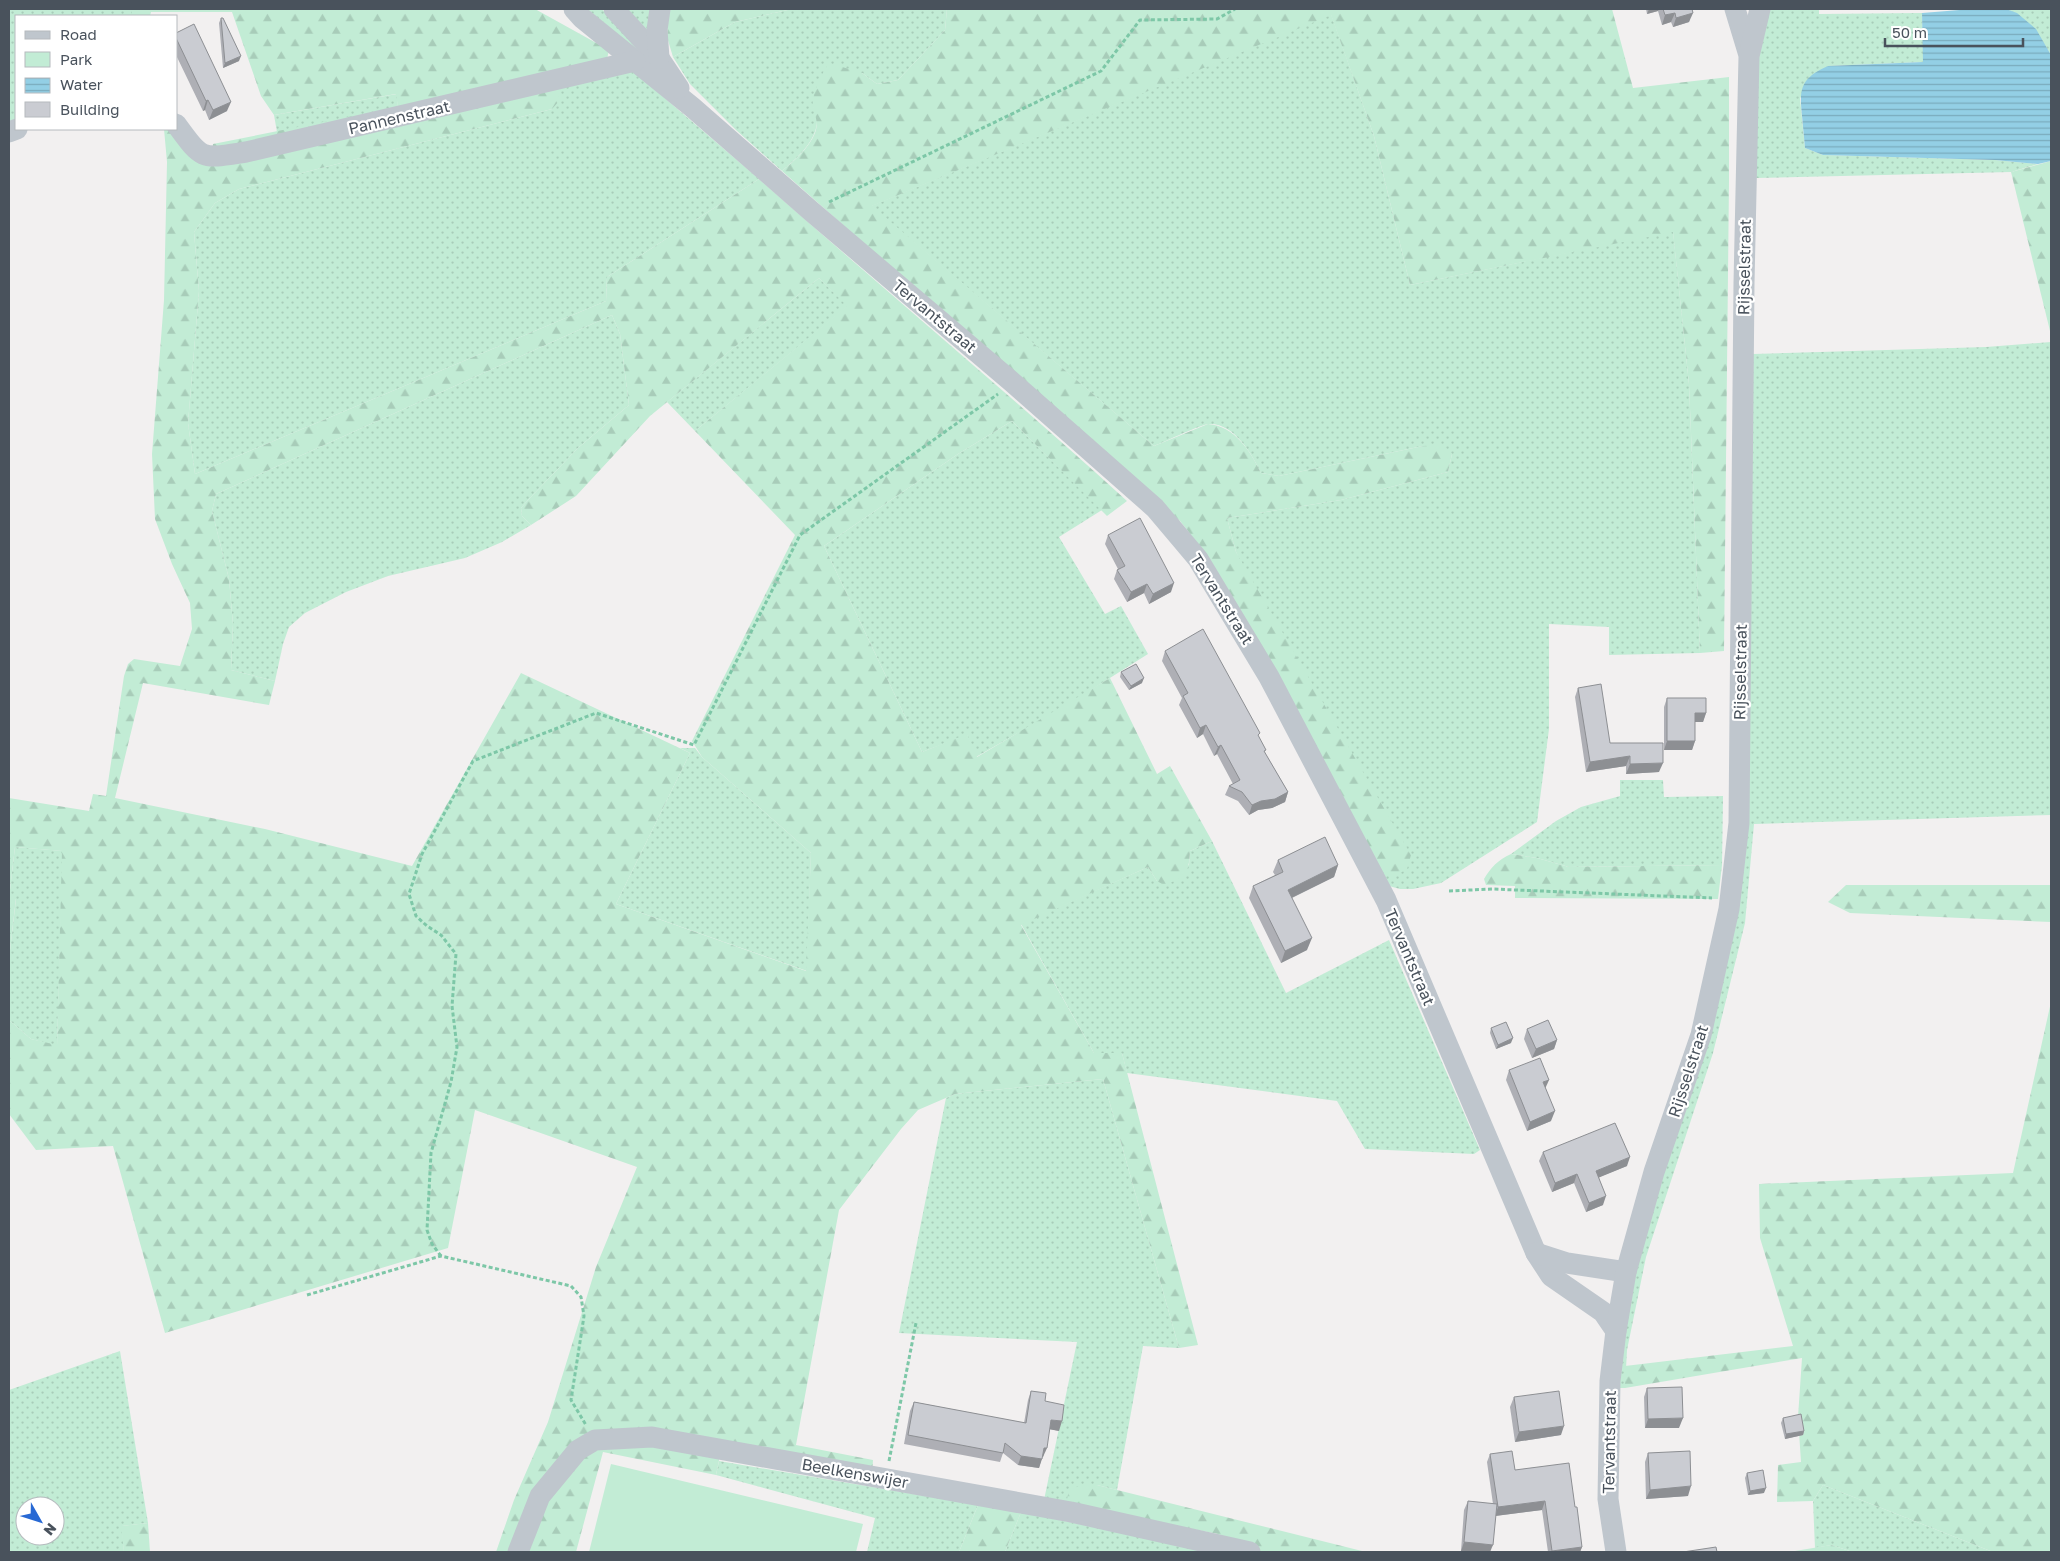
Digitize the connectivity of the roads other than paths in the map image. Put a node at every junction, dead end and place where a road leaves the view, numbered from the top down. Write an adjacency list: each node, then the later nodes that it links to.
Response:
1 (574, 9): 8 (street, Tervantstraat)
2 (614, 9): 7 (street, Tervantstraat)
3 (660, 9): 7 (street, Tervantstraat)
4 (1735, 9): 6 (street, Rijsselstraat)
5 (1760, 9): 6 (street, Rijsselstraat)
6 (1749, 56): 12 (street, Rijsselstraat)
7 (659, 58): 9 (street, Tervantstraat)
8 (635, 61): 9 (street, Tervantstraat); 10 (street, Pannenstraat)
9 (692, 107): 11 (street, Tervantstraat)
10 (178, 127)
11 (1536, 1253): 12 (street); 13 (street, Tervantstraat)
12 (1626, 1272): 13 (street, Tervantstraat)
13 (1616, 1331): 16 (street, Tervantstraat)
14 (518, 1552): 15 (street, Beelkenswijer)
15 (1250, 1552)
16 (1616, 1552)

